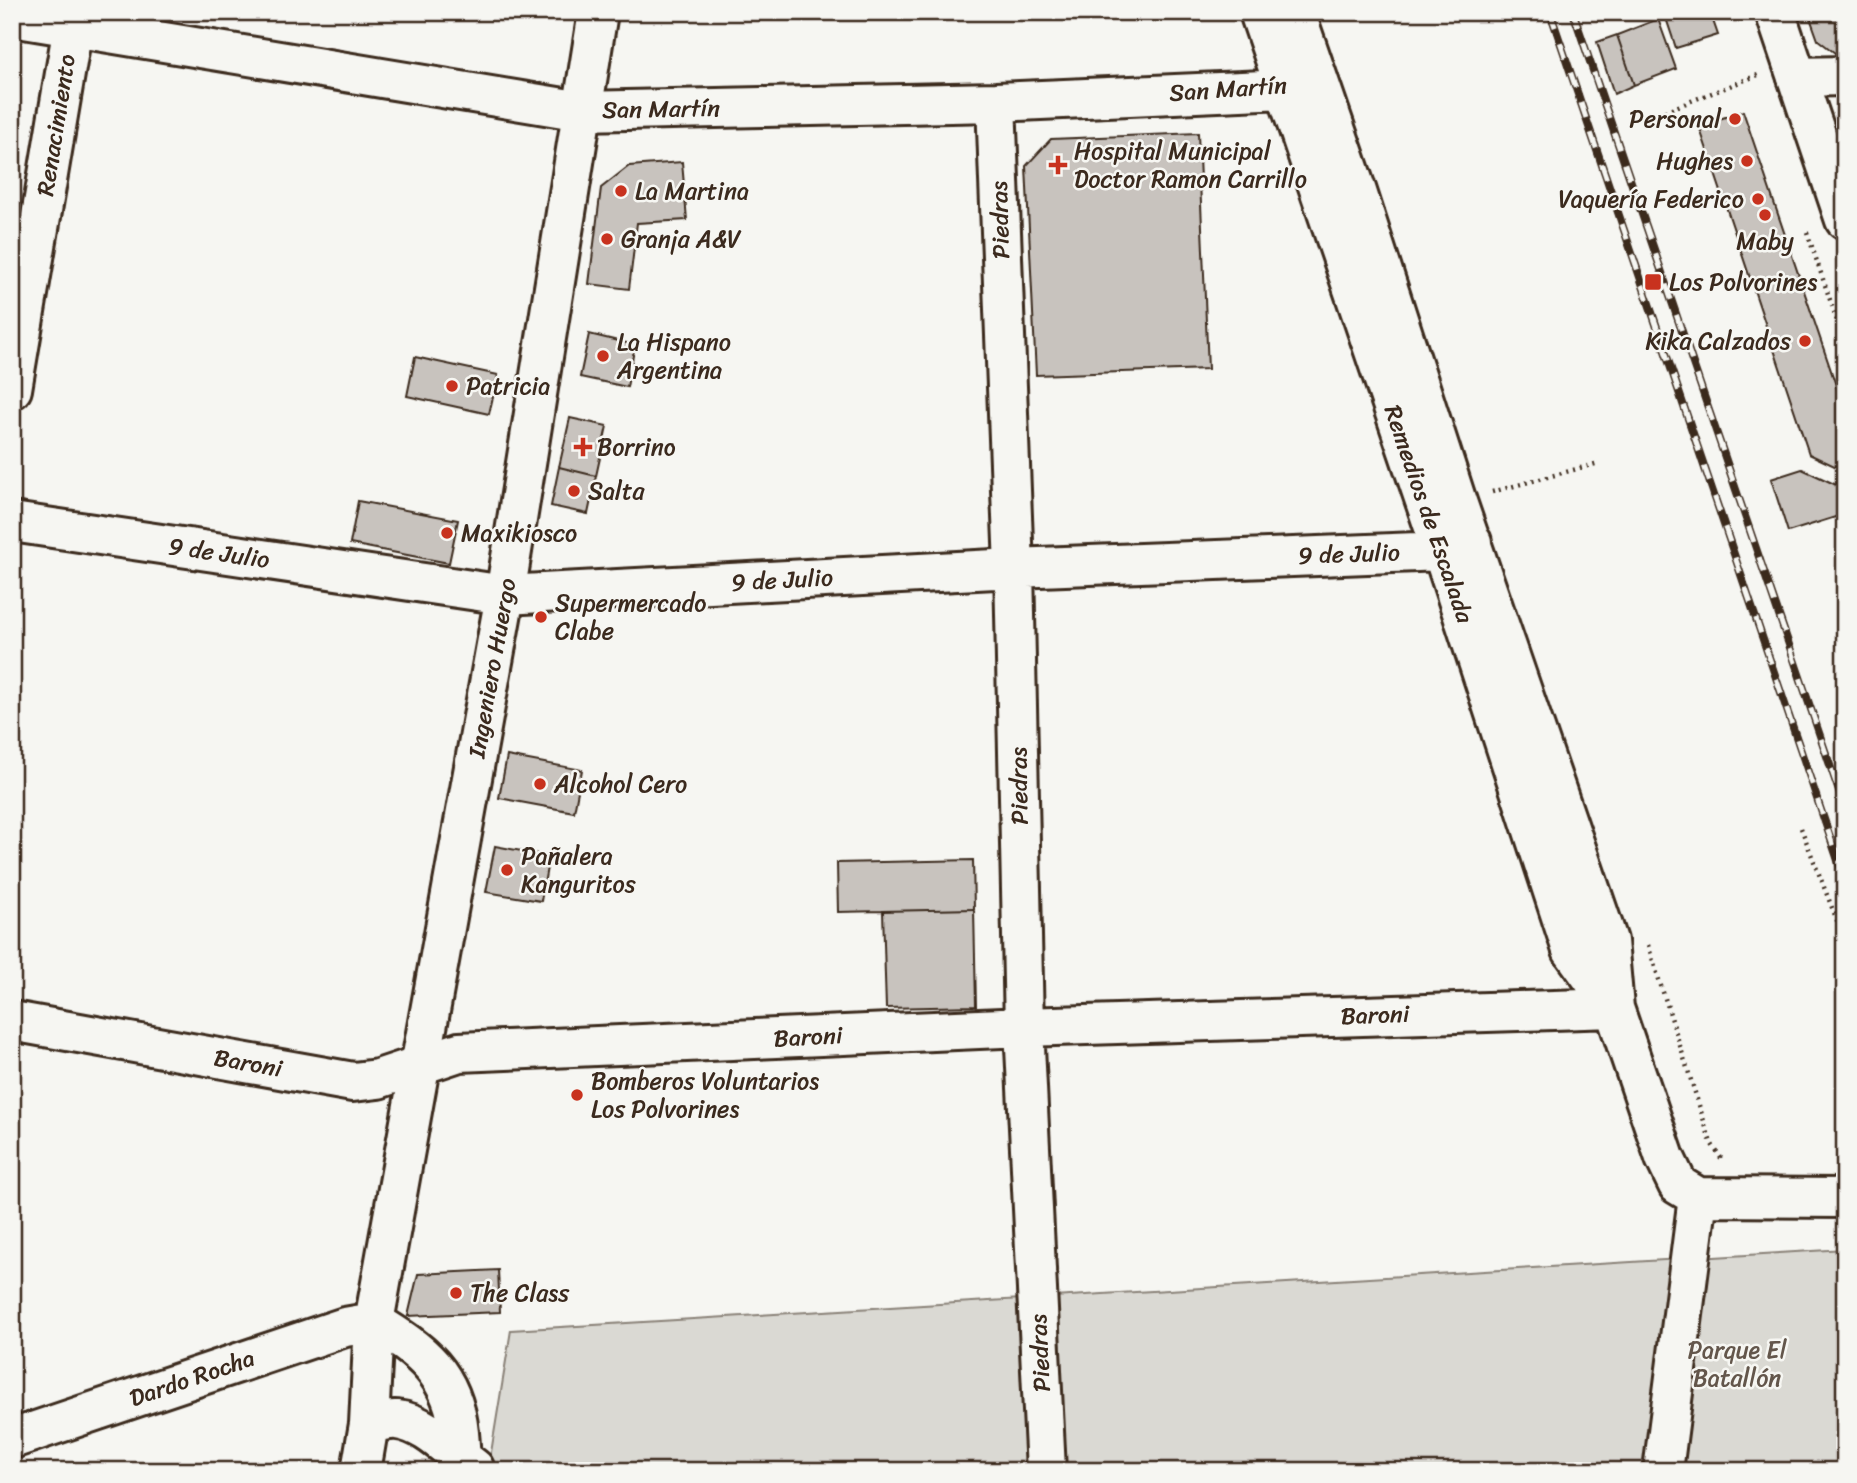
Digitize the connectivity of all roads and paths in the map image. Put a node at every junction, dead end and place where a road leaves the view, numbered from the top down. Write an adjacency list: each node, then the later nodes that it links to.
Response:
1 (598, 12): 11 (street, Ingeniero Huergo)
2 (1259, 12): 9 (street, Remedios de Escalada)
3 (1295, 12): 9 (street, Remedios de Escalada)
4 (1775, 12): 7 (street)
5 (12, 17): 6 (street, San Martín)
6 (73, 26): 11 (street, San Martín); 14 (street, Renacimiento)
7 (1794, 69): 8 (street); 12 (path); 13 (street)
8 (1845, 76)
9 (1300, 83): 10 (street, San Martín); 16 (street, Remedios de Escalada); 18 (street, Remedios de Escalada)
10 (996, 102): 11 (street, San Martín); 19 (street, Piedras)
11 (582, 111): 20 (street, Ingeniero Huergo)
12 (1645, 119)
13 (1845, 219)
14 (12, 389)
15 (1599, 463): 16 (path)
16 (1457, 502): 18 (street, Remedios de Escalada)
17 (12, 522): 20 (street, 9 de Julio)
18 (1457, 547): 19 (street, 9 de Julio); 23 (street, Remedios de Escalada); 24 (street, Remedios de Escalada)
19 (1014, 568): 20 (street, 9 de Julio); 26 (street, Piedras)
20 (505, 595): 27 (street, Ingeniero Huergo)
21 (1801, 828): 22 (path)
22 (1845, 941)
23 (1609, 946): 24 (street, Remedios de Escalada); 28 (path)
24 (1614, 1007): 26 (street, Baroni); 29 (street, Remedios de Escalada)
25 (12, 1021): 27 (street, Baroni)
26 (1024, 1027): 27 (street, Baroni); 36 (street, Piedras)
27 (420, 1064): 31 (street, Ingeniero Huergo)
28 (1731, 1167)
29 (1698, 1197): 30 (street); 37 (street)
30 (1845, 1198)
31 (374, 1322): 32 (street, Ingeniero Huergo); 33 (street, Dardo Rocha); 34 (street)
32 (369, 1424): 34 (street); 35 (street, Ingeniero Huergo)
33 (12, 1438)
34 (466, 1467)
35 (361, 1471)
36 (1046, 1471)
37 (1663, 1471)

